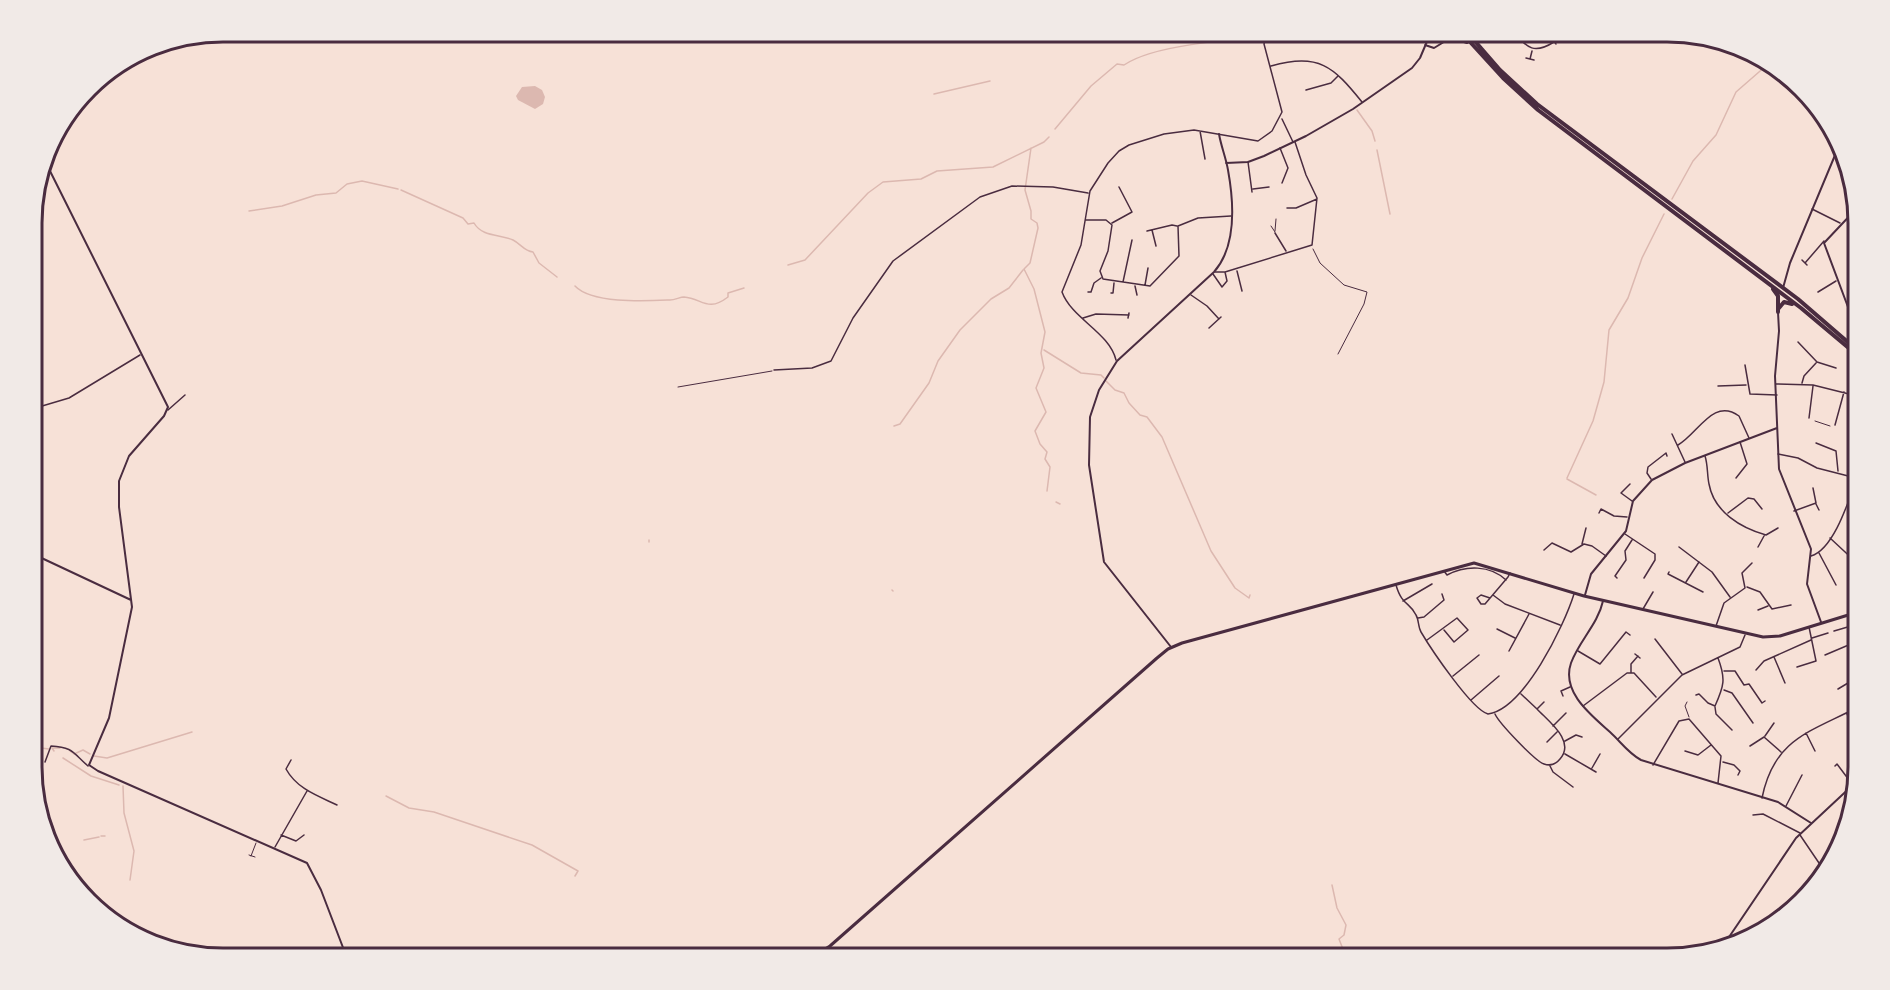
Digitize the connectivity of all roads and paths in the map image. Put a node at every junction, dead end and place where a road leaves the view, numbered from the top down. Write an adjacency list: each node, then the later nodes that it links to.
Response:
1 (1264, 42): 15 (street)
2 (1426, 42): 9 (street)
3 (1444, 42): 9 (street)
4 (1467, 42): 10 (highway)
5 (1469, 42): 10 (highway)
6 (1477, 42): 66 (highway)
7 (1522, 42): 11 (street)
8 (1554, 42): 11 (street)
9 (1425, 45): 18 (street)
10 (1475, 48): 59 (highway)
11 (1532, 50): 13 (street)
12 (1526, 58): 13 (street)
13 (1530, 59): 14 (street)
14 (1533, 60)
15 (1270, 67): 16 (street); 19 (street)
16 (1339, 76): 17 (street); 18 (street)
17 (1306, 90)
18 (1362, 102): 22 (street)
19 (1281, 117): 21 (street); 22 (street)
20 (1200, 130): 21 (street); 24 (street); 32 (street)
21 (1219, 134): 27 (street)
22 (1294, 142): 23 (street); 33 (street)
23 (1280, 148): 26 (street); 29 (street)
24 (1208, 156)
25 (1835, 156): 35 (street)
26 (1248, 162): 27 (street); 31 (street)
27 (1226, 163): 36 (street)
28 (50, 171): 84 (street)
29 (1282, 183)
30 (1119, 187): 40 (street)
31 (1269, 187)
32 (1089, 194): 39 (street); 90 (street)
33 (1317, 199): 34 (street); 50 (street)
34 (1287, 208)
35 (1812, 209): 41 (street); 66 (street)
36 (1231, 216): 42 (street); 58 (street)
37 (1848, 217): 41 (street)
38 (1276, 219): 46 (lane)
39 (1086, 220): 40 (street); 78 (street)
40 (1111, 223): 60 (street)
41 (1841, 224): 48 (street)
42 (1178, 226): 44 (street); 65 (street)
43 (1271, 226): 46 (lane)
44 (1152, 230): 45 (street); 49 (street)
45 (1147, 231)
46 (1275, 233): 53 (street)
47 (1132, 240): 63 (street)
48 (1824, 241): 51 (street); 52 (street)
49 (1156, 246)
50 (1311, 246): 53 (street); 85 (path)
51 (1818, 249): 52 (street); 54 (street)
52 (1826, 250): 61 (street)
53 (1286, 252): 56 (street)
54 (1805, 263)
55 (1148, 268): 65 (street)
56 (1237, 270): 57 (street); 67 (street)
57 (1225, 272): 58 (street); 58 (street)
58 (1213, 273): 71 (street)
59 (1754, 273): 74 (highway); 75 (highway)
60 (1102, 277): 62 (street); 68 (street)
61 (1837, 281): 69 (street); 73 (street)
62 (1114, 282): 63 (street); 70 (street)
63 (1123, 283): 64 (street)
64 (1135, 285): 65 (street); 72 (street)
65 (1145, 286)
66 (1783, 288): 82 (highway)
67 (1242, 291)
68 (1088, 292)
69 (1818, 292)
70 (1111, 293)
71 (1191, 294): 79 (street); 86 (street)
72 (1137, 295)
73 (1848, 302)
74 (1801, 308): 75 (highway); 83 (highway)
75 (1778, 310): 91 (street)
76 (1129, 316): 78 (street)
77 (1221, 317): 79 (street)
78 (1082, 318): 86 (street)
79 (1219, 319): 80 (street)
80 (1209, 328)
81 (1798, 342): 87 (street)
82 (1848, 342)
83 (1848, 347)
84 (142, 354): 101 (street); 103 (street)
85 (1338, 354)
86 (1117, 361): 195 (street)
87 (1817, 362): 89 (street); 92 (street)
88 (1745, 365): 93 (street)
89 (1836, 368)
90 (774, 370): 96 (lane)
91 (1776, 384): 92 (street); 100 (street)
92 (1802, 384): 94 (street)
93 (1747, 385): 95 (street); 100 (street)
94 (1813, 385): 97 (street); 105 (street)
95 (1718, 386)
96 (678, 387)
97 (1845, 391): 98 (street); 107 (street)
98 (1848, 392)
99 (185, 395): 102 (street)
100 (1777, 395): 108 (street)
101 (168, 405): 102 (street); 104 (street)
102 (174, 405): 104 (street)
103 (42, 406)
104 (167, 411): 169 (street)
105 (1809, 418)
106 (1815, 421): 107 (path)
107 (1835, 425)
108 (1777, 428): 110 (street); 114 (street)
109 (1672, 434): 113 (street)
110 (1749, 438): 111 (street); 113 (street)
111 (1740, 441): 115 (street); 120 (street)
112 (1816, 443): 118 (street)
113 (1678, 445): 117 (street)
114 (1778, 454): 118 (street); 129 (street)
115 (1705, 455): 117 (street); 131 (street)
116 (1667, 456): 121 (street)
117 (1685, 463): 121 (street)
118 (1838, 472): 119 (street)
119 (1848, 475)
120 (1736, 478)
121 (1652, 480): 124 (street)
122 (1630, 484): 124 (street)
123 (1813, 488): 126 (street)
124 (1633, 501): 132 (street)
125 (1847, 502): 137 (street)
126 (1816, 503): 128 (street); 129 (street)
127 (1762, 509): 131 (street)
128 (1819, 510)
129 (1794, 512): 146 (street)
130 (1599, 513): 132 (street)
131 (1727, 514): 136 (street)
132 (1628, 517): 135 (street)
133 (1585, 528): 139 (street)
134 (1778, 528): 136 (street)
135 (1624, 533): 138 (street); 145 (street)
136 (1764, 535): 140 (street)
137 (1830, 538): 143 (street); 144 (street)
138 (1632, 539): 153 (street); 154 (street)
139 (1582, 544): 142 (street); 145 (street)
140 (1758, 545)
141 (1678, 547): 148 (street)
142 (1544, 550)
143 (1819, 553): 146 (street); 159 (street)
144 (1848, 555)
145 (1606, 556): 166 (street)
146 (1811, 556): 179 (street)
147 (42, 558): 169 (street)
148 (1700, 562): 156 (street); 167 (street)
149 (1753, 568): 160 (street)
150 (1443, 570): 152 (main road); 155 (street); 157 (main road)
151 (1669, 572): 156 (street)
152 (1510, 573): 155 (street); 163 (main road)
153 (1616, 577)
154 (1644, 578)
155 (1506, 580): 165 (street)
156 (1686, 582): 161 (street)
157 (1396, 584): 171 (street); 195 (main road)
158 (1432, 584): 171 (street)
159 (1836, 585)
160 (1746, 587): 167 (street); 173 (street)
161 (1702, 590)
162 (1654, 592): 174 (street)
163 (1574, 593): 166 (main road); 180 (street)
164 (1442, 594): 178 (street)
165 (1493, 595): 168 (street); 176 (street)
166 (1584, 596): 170 (main road)
167 (1730, 597): 182 (street)
168 (1490, 598)
169 (131, 600): 254 (street)
170 (1603, 601): 174 (main road); 197 (street)
171 (1402, 602): 178 (street)
172 (1791, 604): 173 (street)
173 (1769, 605): 175 (street)
174 (1642, 610): 182 (main road)
175 (1758, 610)
176 (1529, 613): 180 (street); 190 (street)
177 (1848, 615): 179 (main road)
178 (1417, 618): 193 (street)
179 (1821, 622): 181 (main road)
180 (1561, 625): 215 (street)
181 (1809, 626): 187 (main road); 192 (street)
182 (1715, 627): 187 (main road)
183 (1848, 627): 186 (street)
184 (1497, 629): 190 (street)
185 (1444, 630): 185 (street); 193 (street)
186 (1834, 631)
187 (1746, 633): 202 (street)
188 (1828, 633): 192 (street)
189 (1630, 635): 197 (street)
190 (1516, 638): 196 (street)
191 (1655, 639): 207 (street)
192 (1811, 639): 201 (street); 203 (street)
193 (1427, 640): 209 (street)
194 (1848, 645): 200 (street)
195 (1171, 647): 281 (main road)
196 (1509, 651)
197 (1578, 651): 212 (street)
198 (1635, 654): 205 (street)
199 (1479, 655): 209 (street)
200 (1825, 655)
201 (1774, 656): 204 (street); 210 (street)
202 (1718, 657): 206 (street); 207 (street)
203 (1797, 667)
204 (1756, 670)
205 (1630, 672): 218 (street); 223 (street)
206 (1723, 672): 214 (street); 220 (street)
207 (1682, 675): 218 (street)
208 (1499, 676): 219 (street)
209 (1452, 677): 219 (street)
210 (1785, 683)
211 (1848, 683): 213 (street)
212 (1571, 687): 217 (street); 223 (street)
213 (1838, 689)
214 (1723, 690): 224 (street); 231 (street)
215 (1521, 693): 225 (street); 226 (street)
216 (1696, 695): 224 (street)
217 (1563, 696)
218 (1657, 697): 239 (street)
219 (1470, 700): 226 (street)
220 (1765, 701)
221 (1544, 702): 225 (street)
222 (1688, 702): 230 (lane)
223 (1583, 706): 239 (street)
224 (1715, 706): 234 (street)
225 (1537, 710): 233 (street)
226 (1494, 713): 252 (street)
227 (1566, 713): 233 (street)
228 (1846, 713): 229 (street); 236 (street)
229 (1848, 716)
230 (1689, 719): 242 (street); 253 (street)
231 (1753, 723)
232 (1774, 723): 238 (street)
233 (1553, 727): 235 (street)
234 (1732, 730)
235 (1558, 732): 240 (street); 241 (street)
236 (1805, 733): 244 (street); 246 (street)
237 (1582, 737): 240 (street)
238 (1765, 737): 243 (street); 246 (street)
239 (1618, 740): 253 (street)
240 (1564, 741): 247 (street)
241 (1547, 742)
242 (1712, 744): 245 (street); 251 (street)
243 (1750, 746)
244 (1815, 749)
245 (1685, 751)
246 (1782, 752): 266 (street)
247 (1564, 753): 252 (street); 256 (street)
248 (1600, 754): 256 (street)
249 (291, 760): 263 (street)
250 (45, 762): 254 (street)
251 (1723, 762): 259 (street); 261 (street)
252 (1550, 765): 262 (street)
253 (1653, 765): 261 (street)
254 (90, 766): 275 (street)
255 (1835, 766): 260 (street)
256 (1592, 768): 257 (street)
257 (1596, 772)
258 (1802, 775): 269 (street)
259 (1738, 776)
260 (1847, 776)
261 (1718, 783): 266 (street)
262 (1573, 787)
263 (307, 790): 265 (street); 267 (street)
264 (1846, 791): 271 (street)
265 (312, 795): 267 (street); 268 (street)
266 (1762, 798): 269 (street)
267 (303, 799): 273 (street)
268 (337, 805)
269 (1786, 806): 271 (street)
270 (1753, 814): 272 (street)
271 (1811, 823): 272 (street)
272 (1800, 834): 278 (street); 279 (street)
273 (282, 835): 274 (street); 276 (street)
274 (304, 836)
275 (257, 842): 276 (street); 277 (lane)
276 (274, 849): 280 (street)
277 (255, 857)
278 (1821, 861)
279 (1729, 936)
280 (343, 948)
281 (827, 948)

